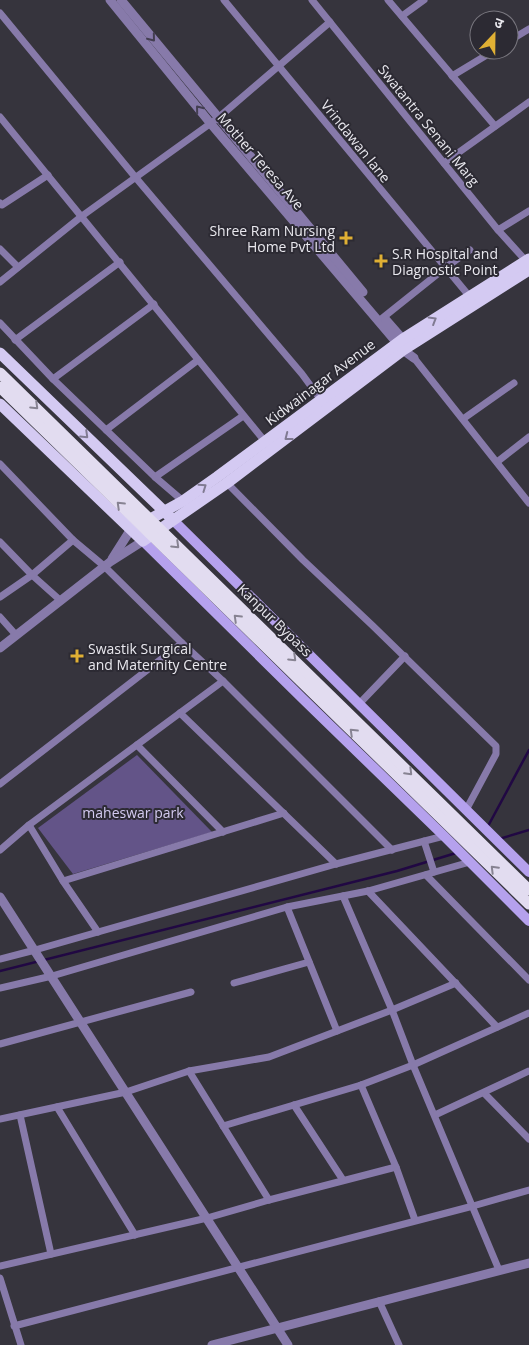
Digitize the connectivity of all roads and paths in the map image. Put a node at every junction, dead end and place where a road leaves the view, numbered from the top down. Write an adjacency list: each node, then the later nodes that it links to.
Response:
1 (110, 0): 15 (street, Mother Teresa Ave, one-way to 1)
2 (121, 0): 15 (street, one-way to 15)
3 (224, 0): 11 (street, Vrindawan lane)
4 (312, 0): 9 (street, Swatantra Senani Marg)
5 (388, 0): 8 (street)
6 (424, 0): 8 (street)
7 (0, 13): 19 (street)
8 (402, 16): 12 (street)
9 (330, 22): 11 (street); 17 (street, Swatantra Senani Marg)
10 (478, 60): 12 (street)
11 (280, 67): 15 (street); 29 (street, Vrindawan lane)
12 (452, 76): 16 (street)
13 (529, 102): 16 (street)
14 (0, 117): 18 (street)
15 (214, 121): 19 (street); 33 (street)
16 (495, 126): 17 (street)
17 (444, 163): 23 (street, Swatantra Senani Marg)
18 (48, 175): 20 (street); 22 (street)
19 (136, 178): 22 (street); 44 (street)
20 (0, 205)
21 (529, 211): 23 (street)
22 (82, 216): 26 (street); 28 (street)
23 (498, 230): 27 (street, Swatantra Senani Marg)
24 (0, 250): 28 (street)
25 (470, 250): 29 (street)
26 (120, 262): 32 (street); 35 (street)
27 (528, 264): 31 (main road, Kidwainagar Avenue); 36 (main road, Kidwainagar Avenue)
28 (18, 267): 30 (street)
29 (445, 268): 31 (street, Vrindawan lane); 33 (street)
30 (0, 282)
31 (470, 297): 36 (main road, Kidwainagar Avenue, one-way to 31)
32 (154, 304): 39 (street); 41 (street)
33 (382, 319): 36 (street)
34 (0, 323): 35 (street)
35 (15, 340): 41 (street)
36 (403, 344): 38 (street); 44 (main road, Kidwainagar Avenue); 50 (main road, Kidwainagar Avenue, one-way to 50)
37 (0, 353): 57 (main road, one-way to 57)
38 (414, 358): 47 (street)
39 (198, 360): 46 (street); 48 (street)
40 (0, 373): 91 (highway, Kanpur Bypass, one-way to 91, bridge)
41 (53, 379): 48 (street)
42 (514, 383): 47 (street)
43 (0, 387): 95 (highway, Kanpur Bypass, one-way to 43, bridge)
44 (321, 400): 50 (main road, Kidwainagar Avenue)
45 (0, 404): 59 (main road)
46 (243, 416): 50 (street); 53 (street)
47 (463, 419): 51 (street)
48 (106, 430): 53 (street)
49 (529, 437): 51 (street)
50 (268, 446): 54 (main road, Kidwainagar Avenue); 55 (main road, Kidwainagar Avenue, one-way to 50)
51 (497, 462): 56 (street)
52 (0, 464): 60 (street)
53 (155, 477): 55 (street)
54 (227, 482): 58 (main road, Kidwainagar Avenue); 71 (street)
55 (183, 501): 57 (main road, Kidwainagar Avenue)
56 (529, 503)
57 (165, 512): 58 (main road); 59 (main road, Kidwainagar Avenue)
58 (174, 521): 61 (main road, Kidwainagar Avenue); 73 (main road)
59 (130, 529): 61 (main road); 63 (street)
60 (73, 540): 63 (street); 64 (street)
61 (143, 541): 63 (street); 81 (main road)
62 (0, 542): 64 (street)
63 (107, 564): 66 (street); 69 (street)
64 (32, 575): 65 (street); 66 (street)
65 (0, 597)
66 (61, 602): 68 (street)
67 (0, 617): 68 (street)
68 (16, 635): 70 (street)
69 (182, 643): 72 (street); 76 (street)
70 (0, 648)
71 (405, 656): 73 (street); 77 (street)
72 (223, 681): 74 (street); 84 (street)
73 (359, 704): 77 (main road)
74 (180, 713): 75 (street); 78 (street)
75 (137, 745): 79 (street); 80 (street)
76 (0, 784)
77 (466, 810): 88 (main road)
78 (284, 813): 80 (street); 86 (street)
79 (30, 825): 83 (street); 90 (street)
80 (223, 832): 90 (street)
81 (447, 838): 82 (street); 85 (main road)
82 (424, 841): 84 (street); 87 (street)
83 (0, 850)
84 (392, 850): 86 (street)
85 (467, 859): 87 (street); 97 (main road)
86 (336, 864): 98 (street)
87 (434, 872): 89 (street)
88 (529, 872)
89 (426, 875): 92 (street); 103 (street)
90 (63, 881): 98 (street)
91 (529, 890)
92 (368, 891): 93 (street); 105 (street)
93 (343, 896): 96 (street); 108 (street)
94 (0, 897): 99 (street)
95 (529, 904)
96 (287, 907): 101 (street); 102 (street)
97 (529, 921)
98 (98, 932): 99 (street)
99 (37, 953): 100 (street); 102 (street)
100 (0, 959)
101 (309, 962): 104 (street); 112 (street)
102 (51, 974): 106 (street); 110 (street)
103 (529, 980)
104 (234, 983)
105 (456, 983): 108 (street); 111 (street)
106 (0, 988)
107 (192, 992): 110 (street)
108 (392, 1010): 112 (street); 114 (street)
109 (529, 1013): 111 (street)
110 (82, 1022): 113 (street); 118 (street)
111 (497, 1027): 114 (street)
112 (337, 1031): 115 (street)
113 (0, 1044)
114 (413, 1065): 117 (street); 123 (street)
115 (189, 1071): 118 (street); 125 (street)
116 (529, 1071): 119 (street)
117 (361, 1085): 120 (street); 127 (street)
118 (126, 1092): 121 (street); 132 (street)
119 (484, 1093): 123 (street); 126 (street)
120 (294, 1105): 125 (street); 128 (street)
121 (57, 1107): 122 (street); 134 (street)
122 (20, 1115): 124 (street); 135 (street)
123 (435, 1115): 131 (street)
124 (0, 1119)
125 (223, 1126): 130 (street)
126 (529, 1139)
127 (396, 1166): 128 (street); 133 (street)
128 (342, 1180): 130 (street)
129 (529, 1190): 131 (street)
130 (269, 1200): 132 (street)
131 (473, 1206): 133 (street); 139 (street)
132 (207, 1218): 134 (street); 138 (street)
133 (414, 1220): 138 (street)
134 (135, 1235): 135 (street)
135 (51, 1254): 137 (street)
136 (529, 1263): 139 (street)
137 (0, 1266)
138 (238, 1268): 142 (street); 143 (street)
139 (499, 1270): 141 (street)
140 (0, 1278): 142 (street)
141 (379, 1301): 143 (street); 147 (street)
142 (14, 1326): 144 (street)
143 (278, 1328): 145 (street); 146 (street)
144 (20, 1345)
145 (212, 1345)
146 (288, 1345)
147 (399, 1345)

